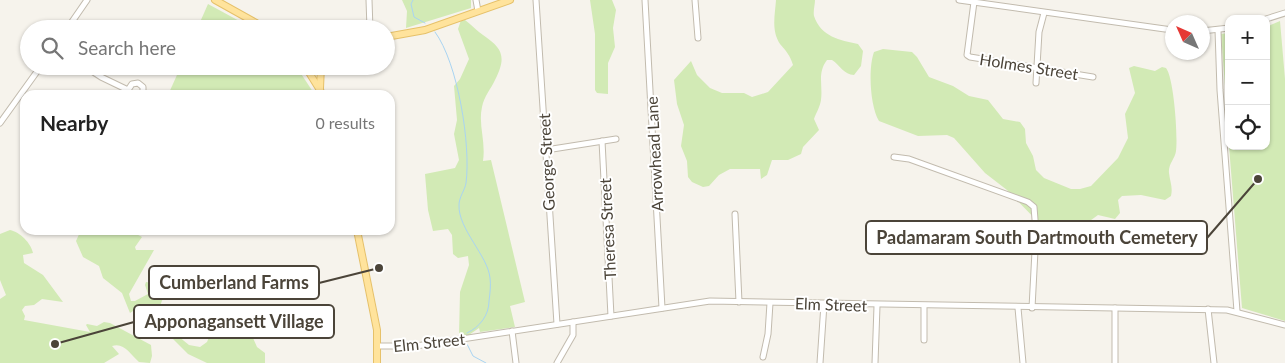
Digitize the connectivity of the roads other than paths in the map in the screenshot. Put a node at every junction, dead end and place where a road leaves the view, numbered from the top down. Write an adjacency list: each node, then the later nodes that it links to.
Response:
1 (87, 0): 15 (street)
2 (215, 0): 16 (main road)
3 (368, 0): 17 (street)
4 (476, 0): 11 (street)
5 (510, 0): 11 (main road)
6 (536, 0): 41 (street, George Street)
7 (645, 0): 50 (street, Arrowhead Lane)
8 (695, 0): 23 (street)
9 (959, 0): 10 (street)
10 (974, 2): 12 (street); 24 (street, Holmes Street)
11 (478, 11): 22 (main road)
12 (1044, 13): 18 (street); 24 (street)
13 (1285, 13): 14 (street)
14 (1270, 18)
15 (73, 20)
16 (251, 20)
17 (369, 20)
18 (1165, 29)
19 (1225, 29): 21 (street)
20 (1210, 30): 21 (street)
21 (1218, 30): 55 (street)
22 (395, 36)
23 (698, 38)
24 (1038, 68): 29 (street, Holmes Street); 30 (street)
25 (34, 75): 31 (street)
26 (97, 75): 32 (street)
27 (311, 75): 35 (main road)
28 (321, 75): 36 (main road)
29 (1093, 77)
30 (1036, 83)
31 (23, 90)
32 (124, 90)
33 (129, 90): 34 (street)
34 (143, 90)
35 (320, 90)
36 (321, 90)
37 (20, 94): 38 (street)
38 (0, 123)
39 (616, 139): 40 (street)
40 (602, 141): 41 (street); 56 (street, Theresa Street)
41 (546, 150): 58 (street, George Street)
42 (894, 157): 52 (street)
43 (735, 214): 45 (street)
44 (358, 235): 62 (main road)
45 (739, 302): 46 (street, Elm Street); 50 (street, Elm Street)
46 (770, 303): 47 (street, Elm Street); 63 (street)
47 (824, 304): 48 (street, Elm Street); 67 (street)
48 (877, 306): 49 (street, Elm Street); 68 (street)
49 (924, 306): 51 (street, Elm Street); 61 (street)
50 (662, 308): 56 (street, Elm Street)
51 (1018, 308): 52 (street, Elm Street); 69 (street)
52 (1032, 308): 53 (street, Elm Street)
53 (1115, 308): 54 (street, Elm Street); 70 (street)
54 (1208, 309): 55 (street, Elm Street); 71 (street)
55 (1238, 311): 59 (street, Elm Street)
56 (611, 316): 57 (street, Elm Street)
57 (572, 322): 58 (street, Elm Street); 66 (street)
58 (557, 324): 60 (street, Elm Street)
59 (1285, 325)
60 (512, 331): 62 (street, Elm Street); 65 (street)
61 (924, 340)
62 (379, 346): 64 (main road)
63 (763, 357)
64 (377, 363)
65 (516, 363)
66 (557, 363)
67 (820, 363)
68 (875, 363)
69 (1023, 363)
70 (1115, 363)
71 (1214, 363)

